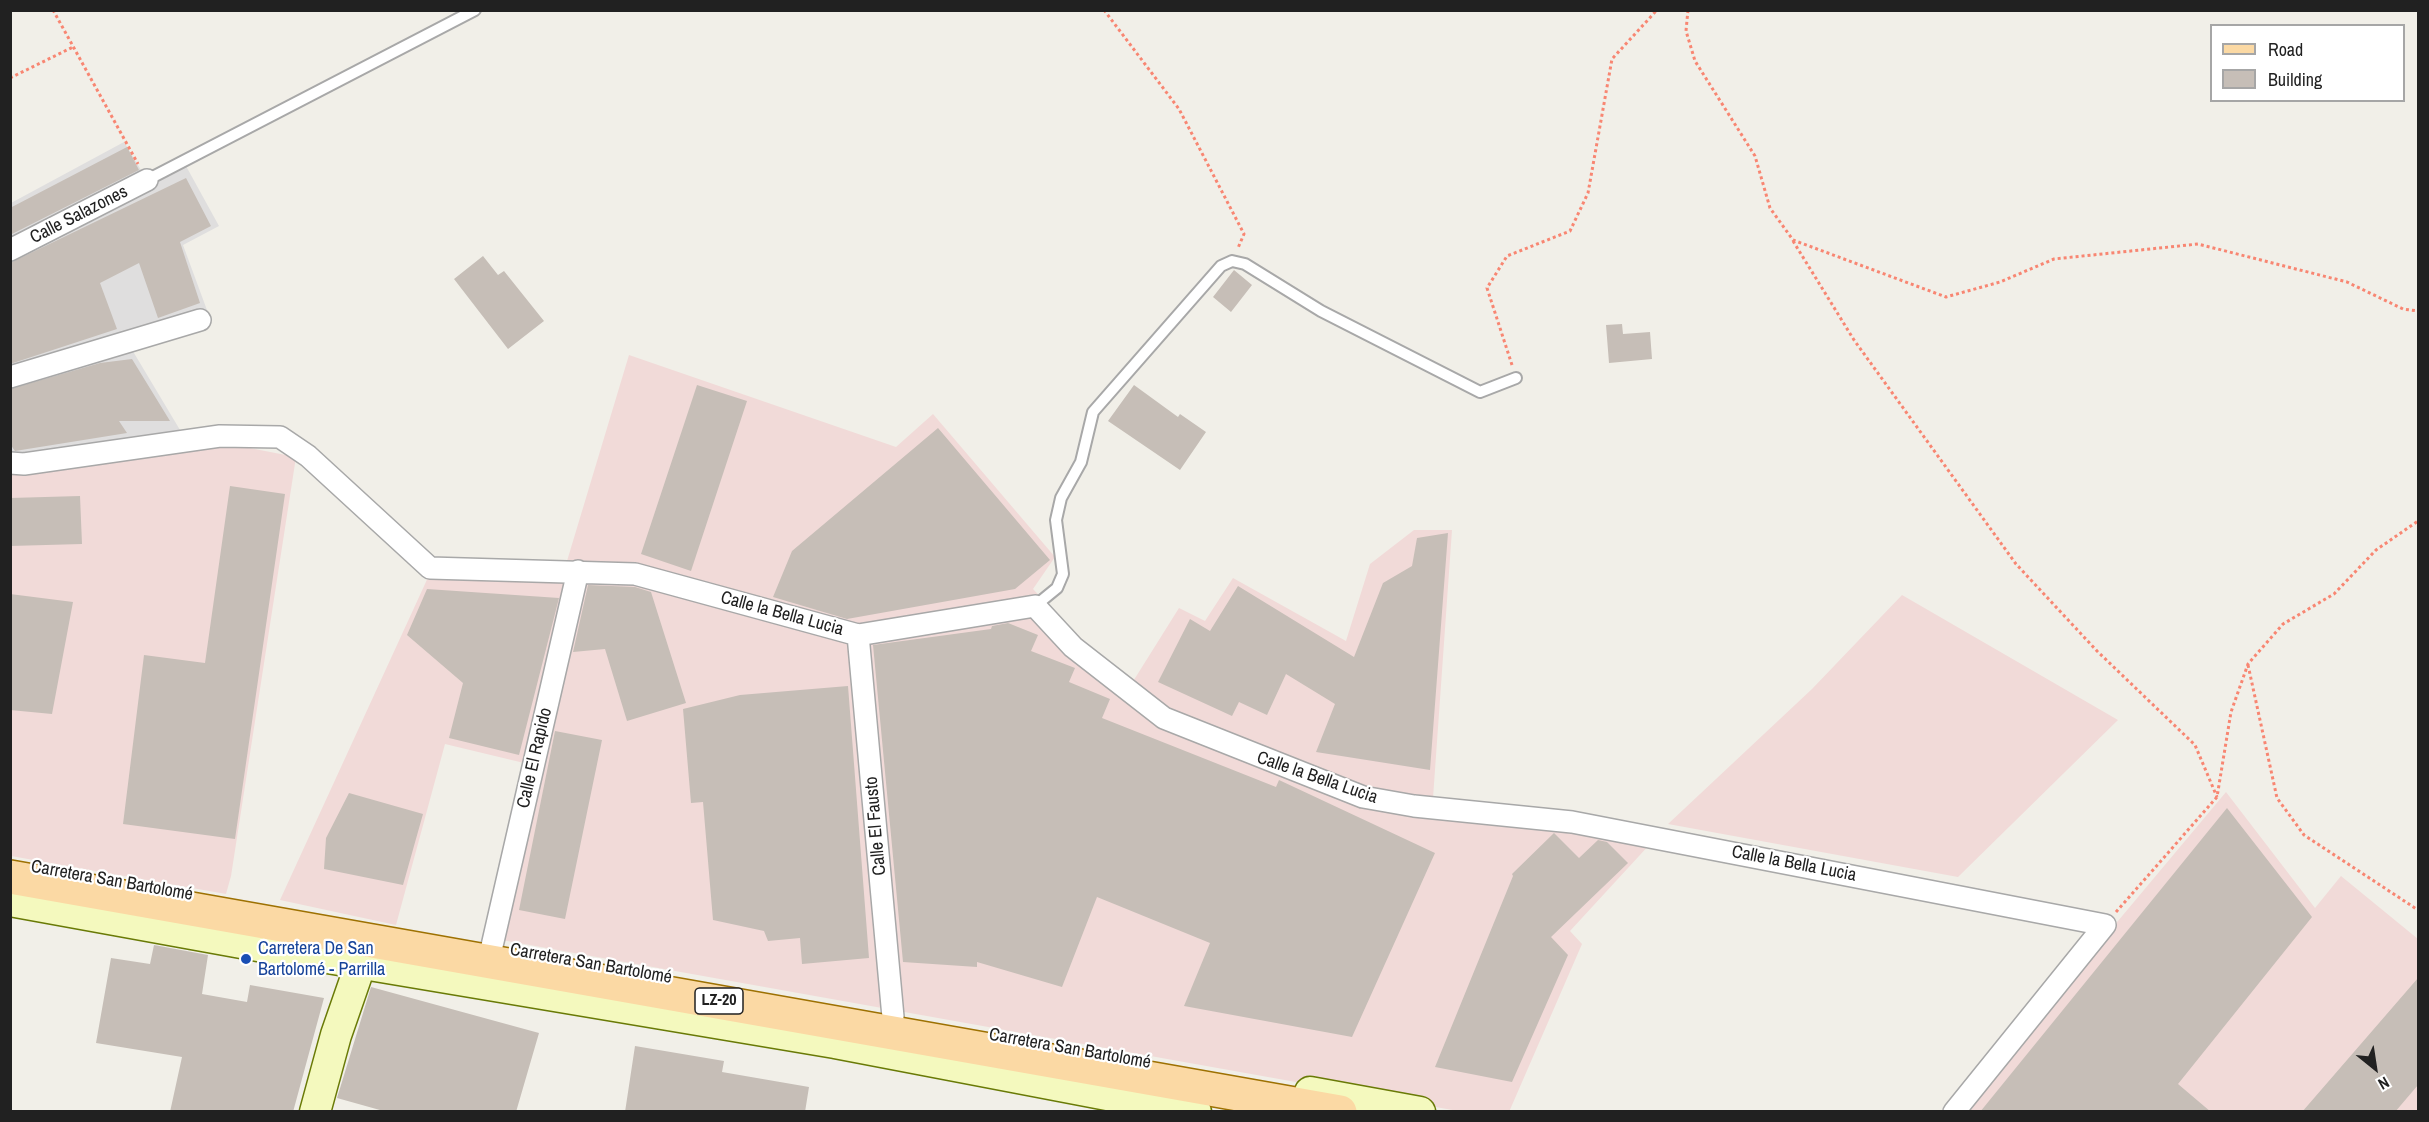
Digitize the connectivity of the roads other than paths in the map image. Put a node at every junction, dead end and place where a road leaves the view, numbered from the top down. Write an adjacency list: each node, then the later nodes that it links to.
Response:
1 (475, 10): 2 (lane)
2 (147, 180): 3 (street, Calle Salazones)
3 (10, 249)
4 (200, 320): 5 (street)
5 (10, 377)
6 (1516, 378): 9 (lane)
7 (10, 463): 8 (street, Calle la Bella Lucia)
8 (578, 571): 10 (street, Calle la Bella Lucia); 15 (street, Calle El Rapido)
9 (1035, 606): 10 (street, Calle la Bella Lucia); 28 (street, Calle la Bella Lucia)
10 (858, 635): 19 (street, Calle El Fausto)
11 (10, 862): 15 (street, Carretera San Bartolomé)
12 (10, 877): 26 (main road, Carretera San Bartolomé / LZ-20)
13 (10, 886): 18 (main road, Carretera San Bartolomé / LZ-20)
14 (10, 901): 16 (street, Carretera San Bartolomé)
15 (492, 946): 19 (street, Carretera San Bartolomé)
16 (280, 950): 17 (street, Carretera San Bartolomé); 20 (street)
17 (360, 963): 20 (street); 21 (street, Carretera San Bartolomé)
18 (699, 1008): 21 (main road); 22 (main road, Carretera San Bartolomé / LZ-20)
19 (893, 1017): 27 (street, Carretera San Bartolomé)
20 (336, 1035): 23 (street)
21 (835, 1043): 22 (main road); 24 (street, Carretera San Bartolomé)
22 (954, 1053): 25 (main road, Carretera San Bartolomé / LZ-20)
23 (322, 1110)
24 (1196, 1112)
25 (1287, 1112)
26 (1340, 1112)
27 (1420, 1112)
28 (1954, 1112)

